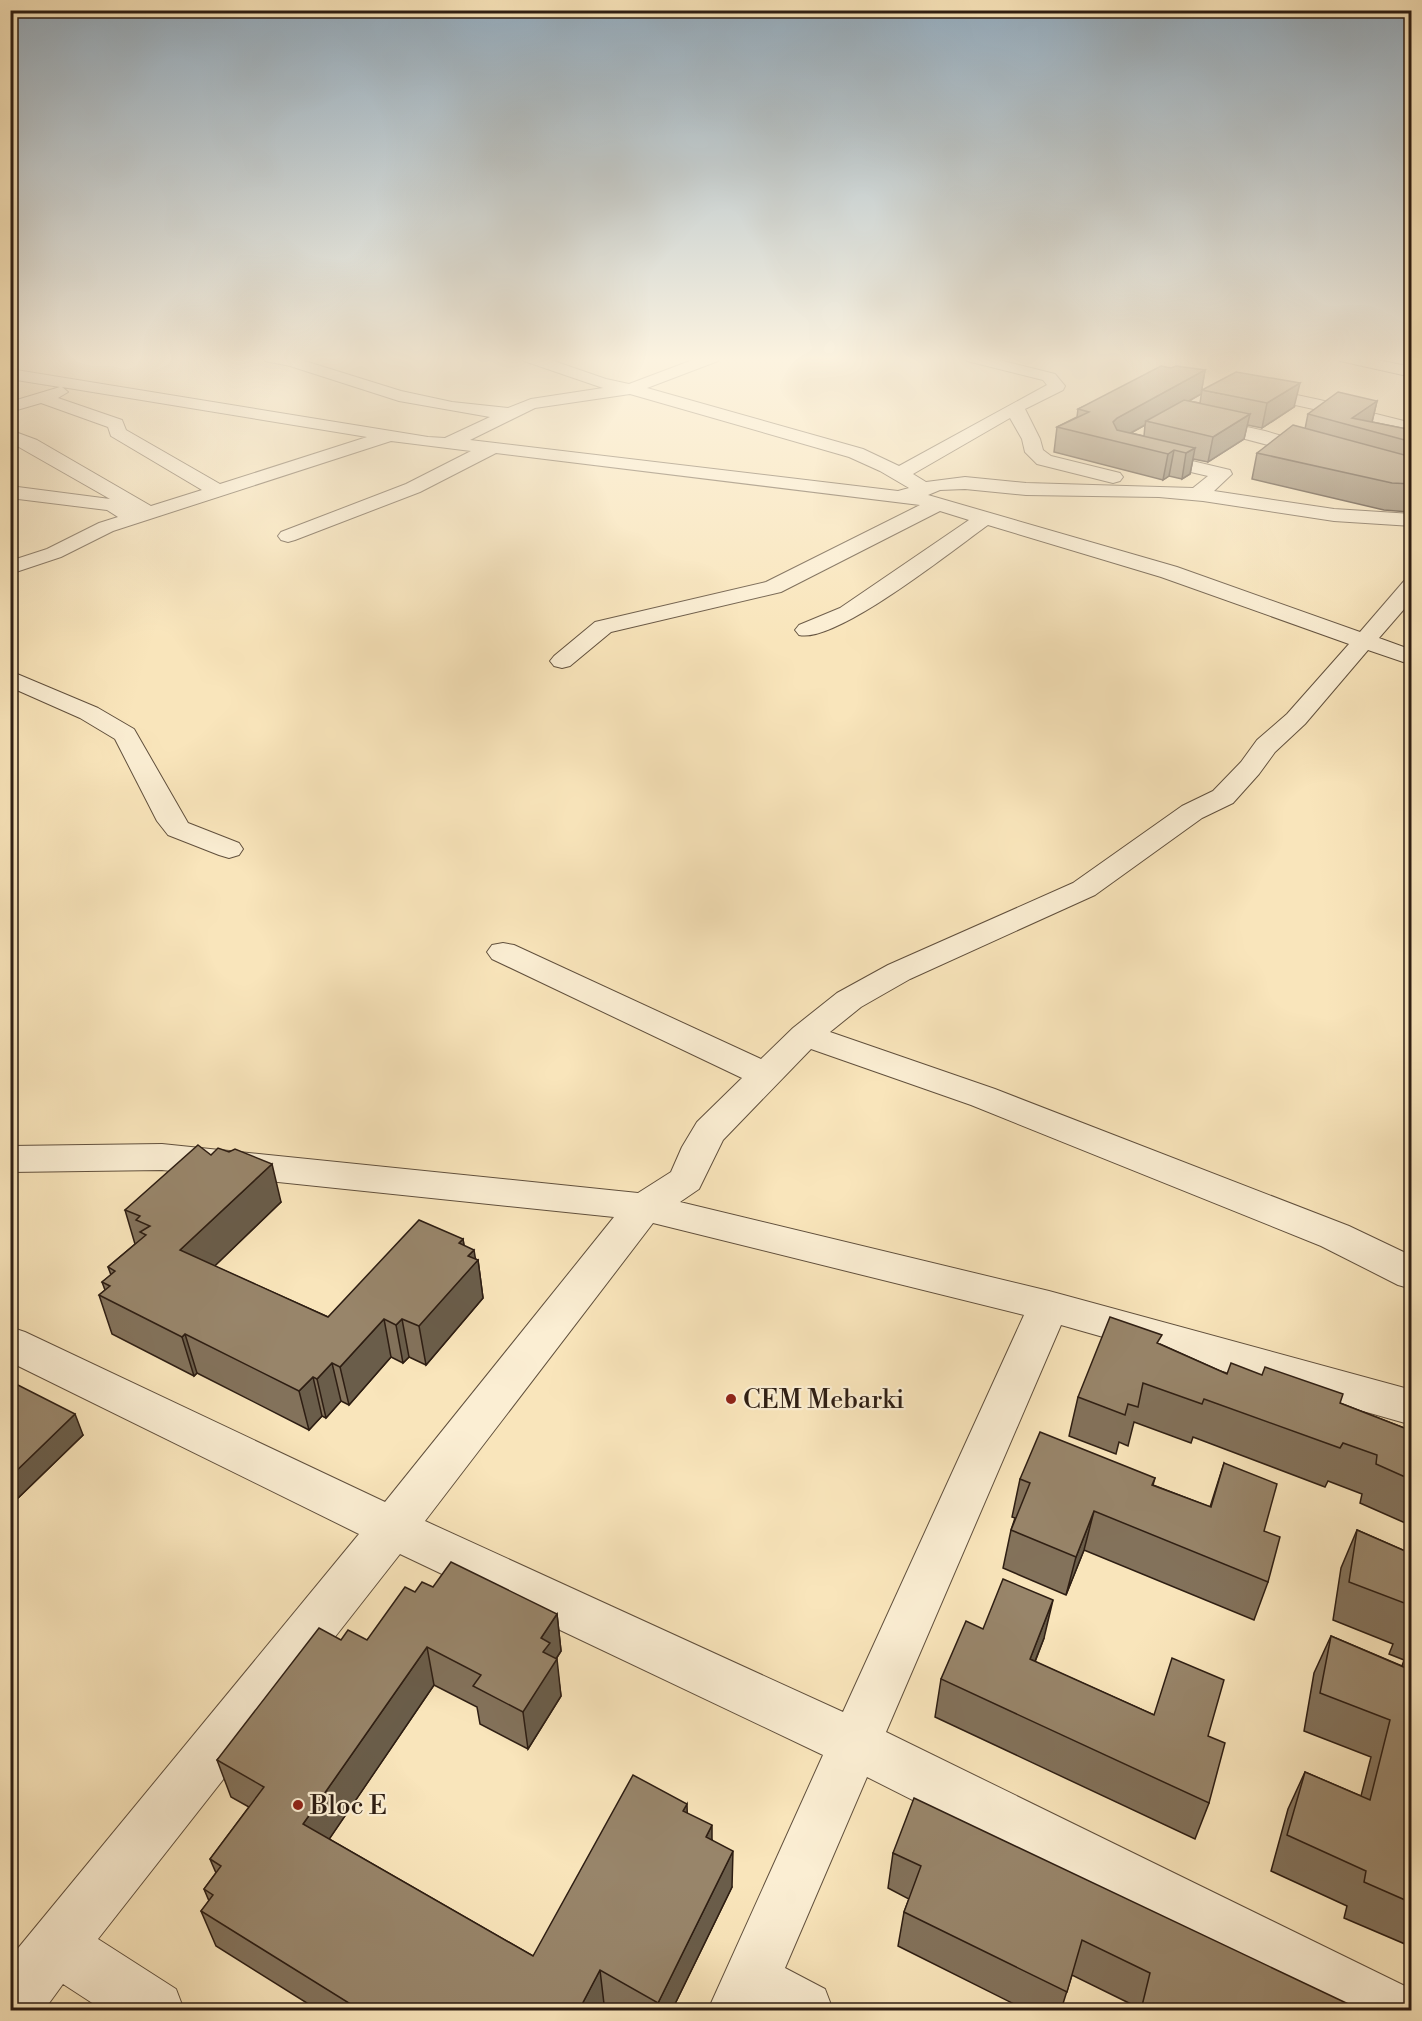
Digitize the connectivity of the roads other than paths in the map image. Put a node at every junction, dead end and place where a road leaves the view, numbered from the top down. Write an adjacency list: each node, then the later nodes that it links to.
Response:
1 (38, 452): 17 (street)
2 (152, 452): 14 (street)
3 (339, 452): 14 (street)
4 (483, 452): 20 (street)
5 (537, 452): 16 (street)
6 (854, 452): 12 (street)
7 (938, 452): 12 (street)
8 (1034, 452): 15 (street)
9 (1317, 452): 11 (street)
10 (1134, 453): 15 (street)
11 (1333, 457)
12 (900, 474): 16 (street)
13 (10, 492): 17 (street)
14 (219, 492): 17 (street)
15 (1190, 494): 16 (street); 19 (street)
16 (927, 496): 18 (street); 26 (street)
17 (143, 516): 21 (street)
18 (985, 518): 23 (street); 24 (street)
19 (1412, 520)
20 (288, 536)
21 (10, 568)
22 (1412, 586): 24 (street)
23 (807, 630)
24 (1363, 640): 25 (street); 30 (street)
25 (1412, 658)
26 (562, 662)
27 (10, 678): 28 (street)
28 (229, 849)
29 (503, 952): 31 (street)
30 (805, 1035): 31 (street); 34 (street)
31 (766, 1075): 33 (street)
32 (10, 1159): 33 (street)
33 (644, 1207): 35 (street); 38 (street)
34 (1412, 1274)
35 (1048, 1306): 37 (street); 39 (street)
36 (10, 1343): 38 (street)
37 (1412, 1408)
38 (392, 1528): 39 (street); 40 (street)
39 (856, 1744): 41 (street); 46 (street)
40 (58, 1947): 42 (street); 44 (street)
41 (744, 1996): 45 (street)
42 (10, 2004): 43 (street)
43 (19, 2010)
44 (155, 2010)
45 (804, 2010)
46 (1390, 2010)

